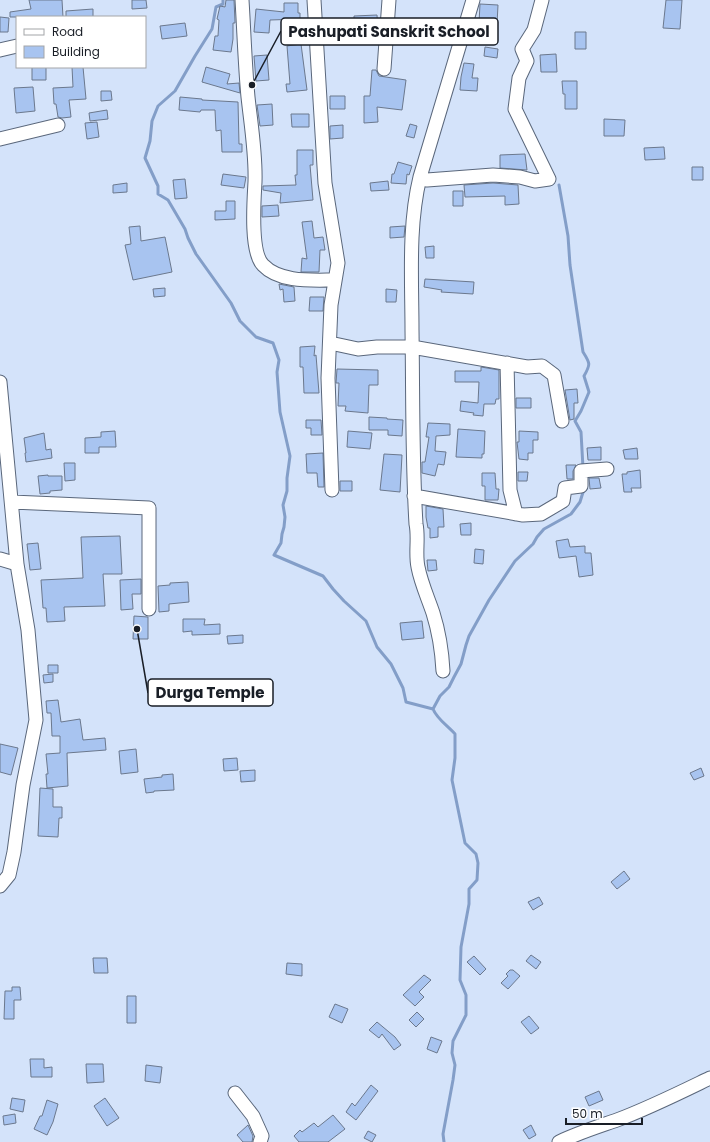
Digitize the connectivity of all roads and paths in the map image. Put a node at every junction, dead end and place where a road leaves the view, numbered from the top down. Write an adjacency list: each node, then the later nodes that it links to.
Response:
1 (242, 0): 12 (street)
2 (314, 0): 12 (street)
3 (389, 0): 8 (street)
4 (473, 0): 11 (street)
5 (542, 0): 11 (street)
6 (16, 46): 7 (street)
7 (0, 50)
8 (384, 68)
9 (58, 125): 10 (street)
10 (0, 139)
11 (420, 177): 14 (street)
12 (335, 280): 13 (street)
13 (330, 343): 14 (street); 20 (street)
14 (412, 347): 15 (street); 21 (street)
15 (507, 363): 17 (street); 23 (street)
16 (0, 382): 18 (street)
17 (562, 421)
18 (4, 448): 22 (street)
19 (607, 469): 23 (street)
20 (332, 490)
21 (414, 496): 23 (street); 27 (street)
22 (12, 502): 25 (street); 26 (street)
23 (516, 514)
24 (0, 559): 25 (street)
25 (17, 564): 28 (street)
26 (149, 609)
27 (443, 671)
28 (0, 886)
29 (710, 1078): 32 (street)
30 (235, 1093): 31 (street)
31 (260, 1142)
32 (559, 1142)

